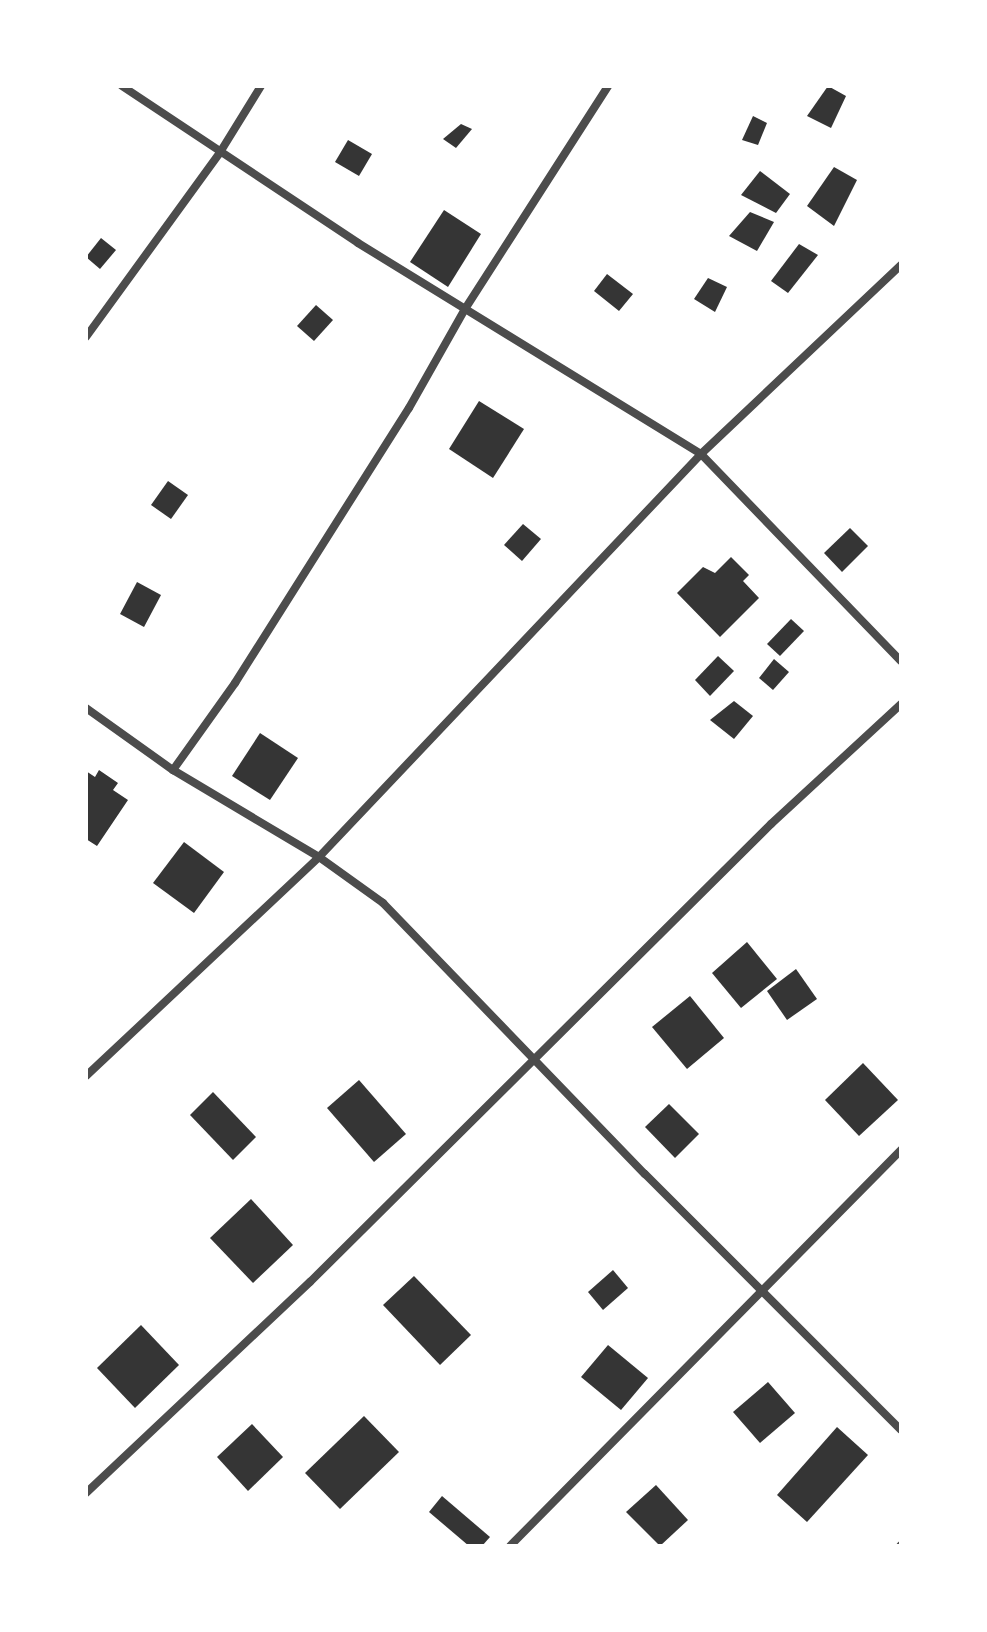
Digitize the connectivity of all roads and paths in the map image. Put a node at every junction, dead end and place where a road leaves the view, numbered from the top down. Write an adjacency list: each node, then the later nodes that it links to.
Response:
1 (122, 86): 4 (street)
2 (261, 86): 4 (street)
3 (608, 86): 6 (street)
4 (219, 154): 6 (street); 7 (street)
5 (901, 265): 8 (street)
6 (465, 309): 8 (street); 12 (street)
7 (86, 337)
8 (701, 454): 9 (street); 13 (street)
9 (901, 661)
10 (901, 704): 14 (street)
11 (86, 708): 12 (street)
12 (173, 770): 13 (street)
13 (319, 857): 14 (street); 15 (street)
14 (535, 1061): 17 (street); 19 (street)
15 (86, 1076)
16 (901, 1150): 17 (street)
17 (760, 1289): 18 (street); 20 (street)
18 (901, 1430)
19 (86, 1493)
20 (510, 1546)

